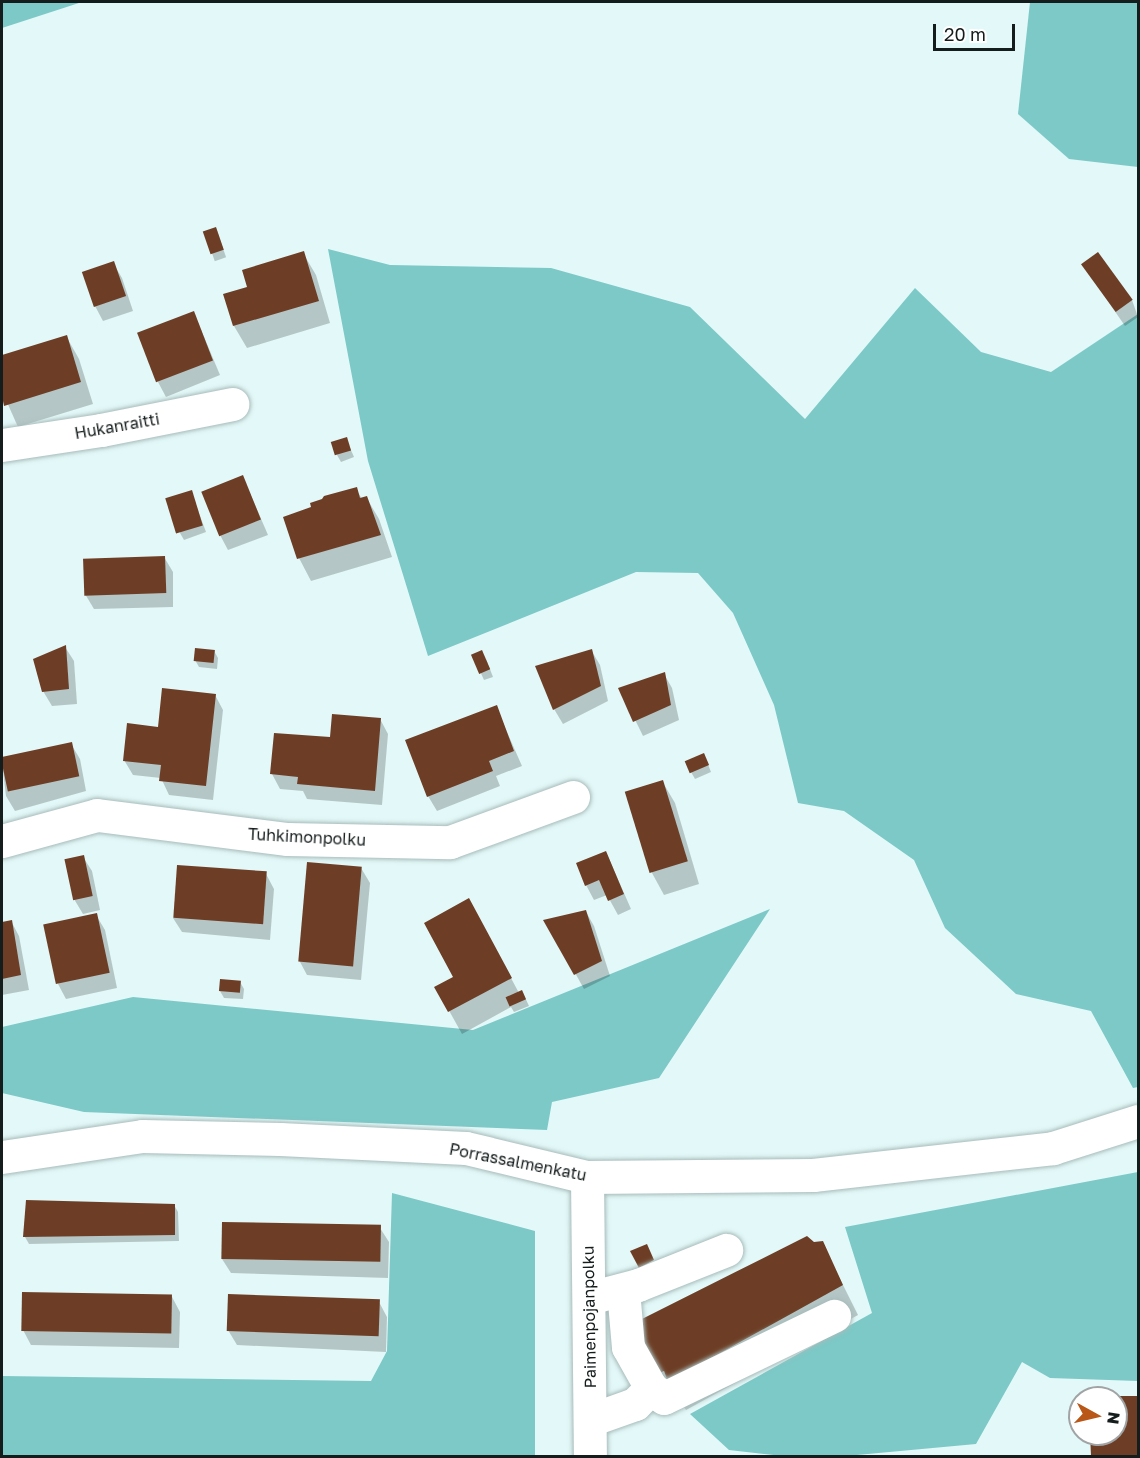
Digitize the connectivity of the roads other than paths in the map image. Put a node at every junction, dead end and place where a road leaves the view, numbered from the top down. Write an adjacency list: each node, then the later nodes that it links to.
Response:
1 (232, 404): 2 (street, Hukanraitti)
2 (2, 445)
3 (573, 797): 4 (street, Tuhkimonpolku)
4 (2, 841)
5 (1138, 1121): 7 (street, Porrassalmenkatu)
6 (2, 1157): 7 (street, Porrassalmenkatu)
7 (587, 1177): 10 (street, Paimenpojanpolku)
8 (726, 1250): 9 (street)
9 (623, 1290): 10 (street); 12 (street)
10 (590, 1298): 13 (street, Paimenpojanpolku)
11 (834, 1316): 12 (street)
12 (651, 1388): 13 (street)
13 (590, 1420): 14 (street, Paimenpojanpolku)
14 (590, 1456)

